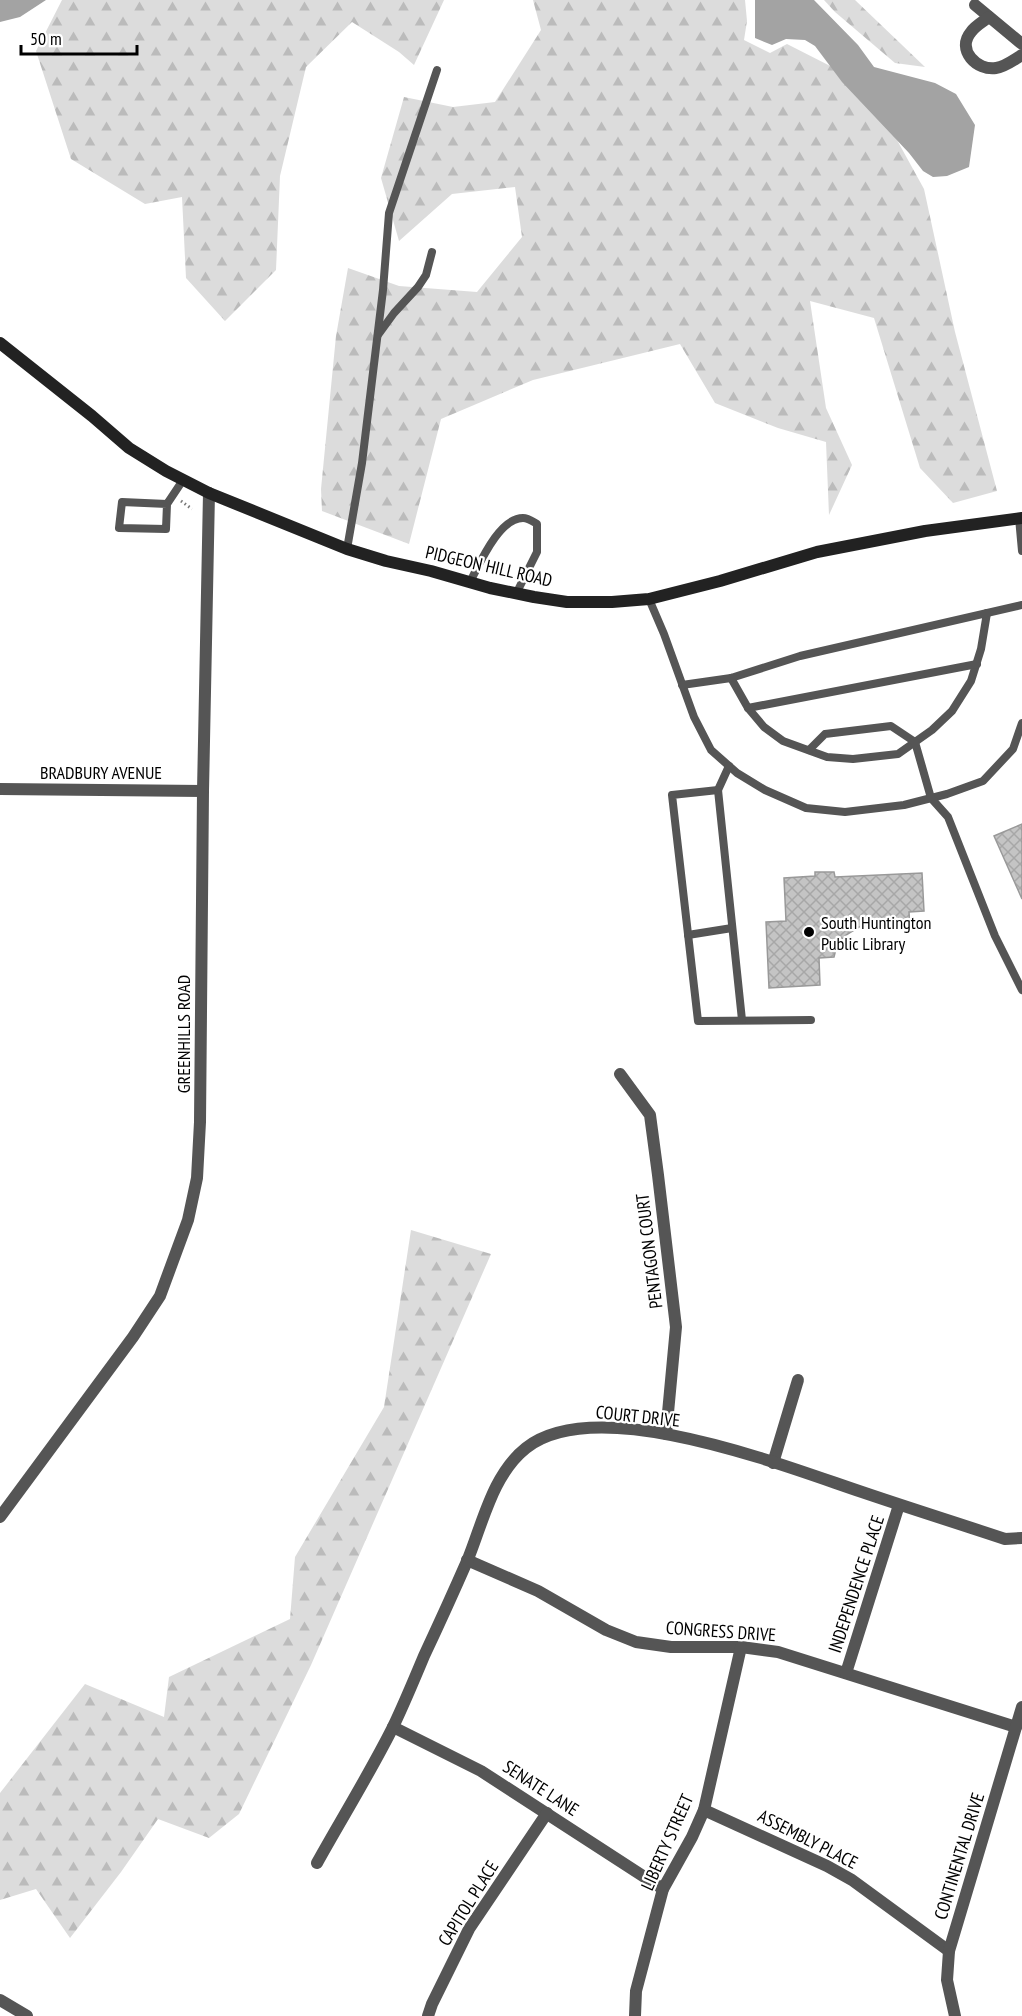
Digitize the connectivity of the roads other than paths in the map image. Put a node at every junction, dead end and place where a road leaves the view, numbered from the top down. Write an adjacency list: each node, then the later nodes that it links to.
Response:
1 (975, 5): 2 (street)
2 (989, 17): 3 (street); 4 (street)
3 (1022, 44)
4 (1022, 55)
5 (437, 70): 7 (lane)
6 (432, 252): 7 (lane)
7 (376, 338): 13 (lane)
8 (0, 343): 9 (street, PIDGEON HILL ROAD)
9 (183, 480): 10 (street, PIDGEON HILL ROAD); 11 (lane)
10 (209, 493): 13 (street, PIDGEON HILL ROAD); 30 (street, GREENHILLS ROAD)
11 (167, 504): 11 (lane)
12 (1020, 518): 14 (lane); 17 (street, PIDGEON HILL ROAD)
13 (347, 549): 15 (street, PIDGEON HILL ROAD)
14 (1022, 551)
15 (470, 582): 16 (street, PIDGEON HILL ROAD); 16 (lane)
16 (516, 594): 17 (street, PIDGEON HILL ROAD)
17 (649, 599): 22 (lane)
18 (1022, 605): 19 (lane)
19 (987, 613): 20 (lane); 21 (lane)
20 (976, 664): 23 (lane); 25 (lane)
21 (731, 678): 22 (lane); 23 (lane)
22 (682, 685): 27 (lane)
23 (748, 708): 26 (lane)
24 (1022, 723): 31 (lane)
25 (915, 742): 26 (lane); 26 (lane); 31 (lane)
26 (809, 750)
27 (729, 766): 29 (lane); 31 (lane)
28 (0, 789): 30 (street, BRADBURY AVENUE)
29 (718, 790): 32 (lane); 33 (lane)
30 (202, 791): 42 (street, GREENHILLS ROAD)
31 (931, 798): 34 (lane)
32 (732, 928): 33 (lane); 35 (lane)
33 (688, 935): 35 (lane)
34 (1022, 990)
35 (742, 1020): 36 (lane)
36 (811, 1020)
37 (620, 1074): 39 (street, PENTAGON COURT)
38 (798, 1380): 40 (street)
39 (666, 1434): 40 (street, COURT DRIVE); 44 (street, COURT DRIVE)
40 (773, 1462): 41 (street, COURT DRIVE)
41 (899, 1505): 43 (street, COURT DRIVE); 46 (street, INDEPENDENCE PLACE)
42 (0, 1517)
43 (1022, 1538)
44 (467, 1560): 45 (street, CONGRESS DRIVE); 48 (street, COURT DRIVE)
45 (741, 1647): 46 (street, CONGRESS DRIVE); 50 (street, LIBERTY STREET)
46 (846, 1673): 49 (street, CONGRESS DRIVE)
47 (1022, 1707): 49 (street, CONTINENTAL DRIVE)
48 (393, 1727): 51 (street, SENATE LANE); 52 (street, COURT DRIVE)
49 (1016, 1727): 54 (street, CONTINENTAL DRIVE)
50 (704, 1810): 53 (street, LIBERTY STREET); 54 (street, ASSEMBLY PLACE)
51 (547, 1813): 53 (street, SENATE LANE); 57 (street, CAPITOL PLACE)
52 (317, 1863)
53 (663, 1889): 58 (street, LIBERTY STREET)
54 (949, 1950): 59 (street, CONTINENTAL DRIVE)
55 (0, 2000): 56 (street)
56 (27, 2016)
57 (428, 2016)
58 (636, 2016)
59 (955, 2016)

